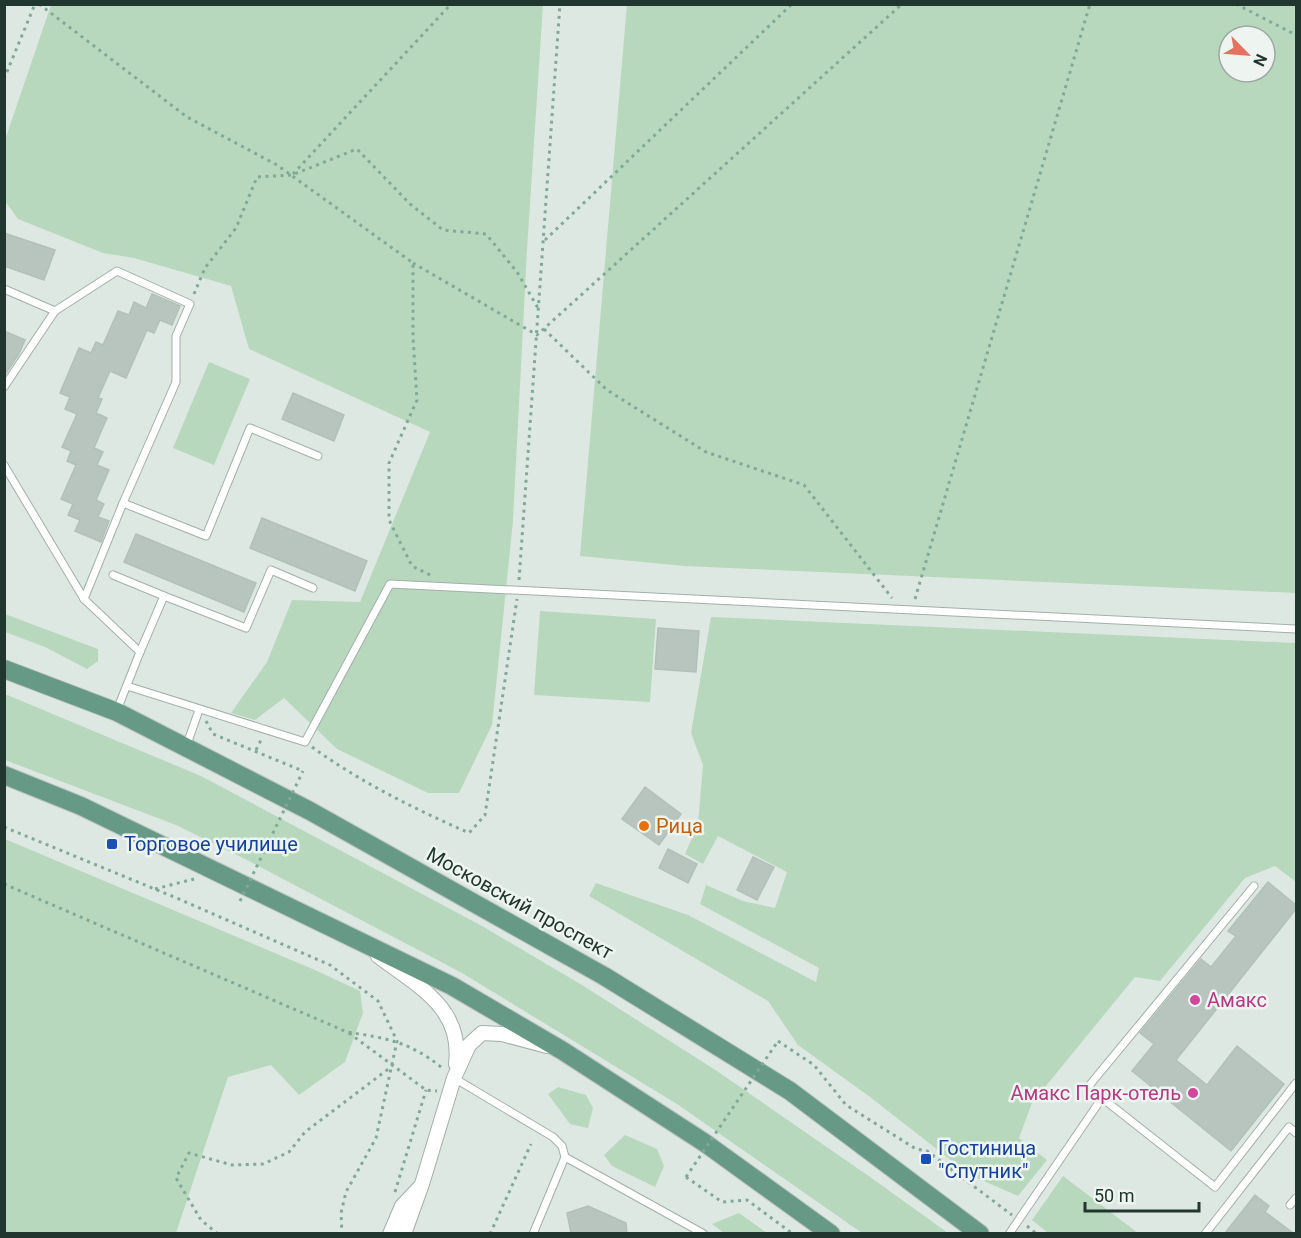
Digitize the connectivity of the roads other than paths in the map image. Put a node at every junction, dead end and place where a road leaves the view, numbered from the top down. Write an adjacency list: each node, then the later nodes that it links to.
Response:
1 (4, 289): 2 (lane)
2 (55, 311): 3 (lane); 6 (lane)
3 (4, 387)
4 (318, 456): 6 (lane)
5 (4, 465): 10 (lane)
6 (123, 503): 10 (lane)
7 (113, 575): 9 (lane)
8 (313, 588): 9 (lane)
9 (164, 596): 12 (lane)
10 (84, 599): 12 (lane)
11 (1296, 629): 15 (lane)
12 (140, 652): 14 (lane)
13 (4, 669): 16 (main road, Московский проспект)
14 (127, 686): 15 (lane); 16 (lane)
15 (200, 710): 17 (lane)
16 (117, 712): 17 (main road, Московский проспект)
17 (186, 747): 35 (main road, Московский проспект)
18 (4, 775): 20 (main road)
19 (1254, 885): 24 (lane)
20 (351, 936): 21 (main road); 22 (street)
21 (563, 1051): 22 (street); 34 (main road)
22 (454, 1078): 26 (lane); 27 (street)
23 (1296, 1083): 24 (lane)
24 (1102, 1098): 36 (lane)
25 (1296, 1133): 37 (lane)
26 (566, 1157): 32 (lane); 33 (lane)
27 (422, 1184): 30 (street); 31 (street)
28 (1296, 1198): 29 (lane)
29 (1290, 1205)
30 (390, 1233)
31 (404, 1233)
32 (533, 1233)
33 (704, 1233)
34 (831, 1233)
35 (980, 1233)
36 (1009, 1233)
37 (1205, 1233)

